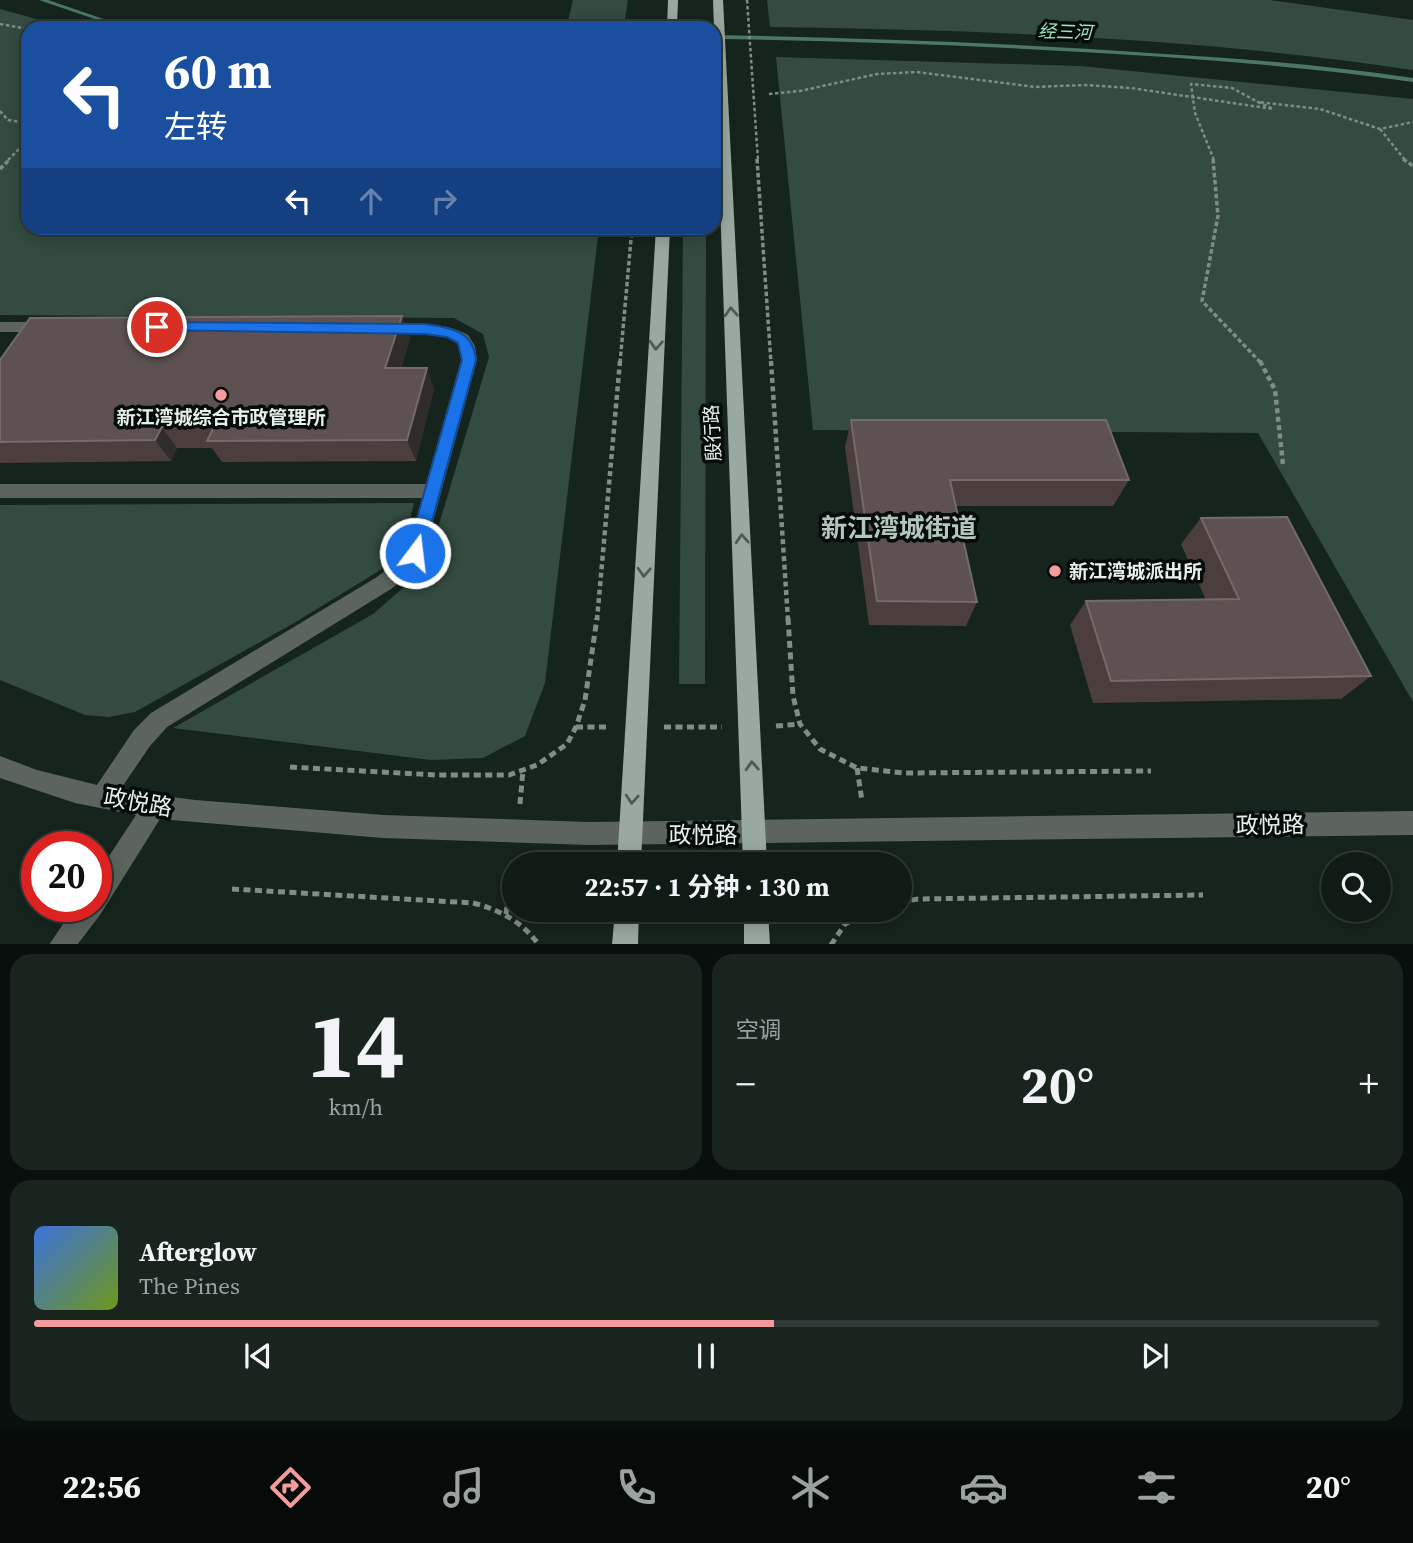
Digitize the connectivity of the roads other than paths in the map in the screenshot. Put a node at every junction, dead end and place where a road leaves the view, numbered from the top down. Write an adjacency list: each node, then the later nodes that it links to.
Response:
1 (673, 0): 3 (main road)
2 (718, 0): 4 (main road, 殷行路, one-way to 2)
3 (672, 21)
4 (718, 21)
5 (721, 102): 16 (main road, 殷行路, one-way to 5)
6 (663, 235): 17 (main road, one-way to 17)
7 (0, 327): 8 (street)
8 (69, 327)
9 (371, 328): 11 (street)
10 (0, 491): 11 (street)
11 (433, 491): 13 (street)
12 (0, 767): 13 (street, 政悦路)
13 (103, 796): 14 (street, 政悦路)
14 (154, 808): 17 (street, 政悦路); 20 (street)
15 (1413, 823): 16 (street, 政悦路)
16 (755, 834): 17 (street, 政悦路); 19 (main road, 殷行路)
17 (630, 835): 18 (main road)
18 (629, 852)
19 (755, 852)
20 (112, 873)
21 (78, 922): 24 (street)
22 (626, 922): 25 (main road)
23 (756, 922): 26 (main road)
24 (61, 944)
25 (625, 944)
26 (757, 944)

